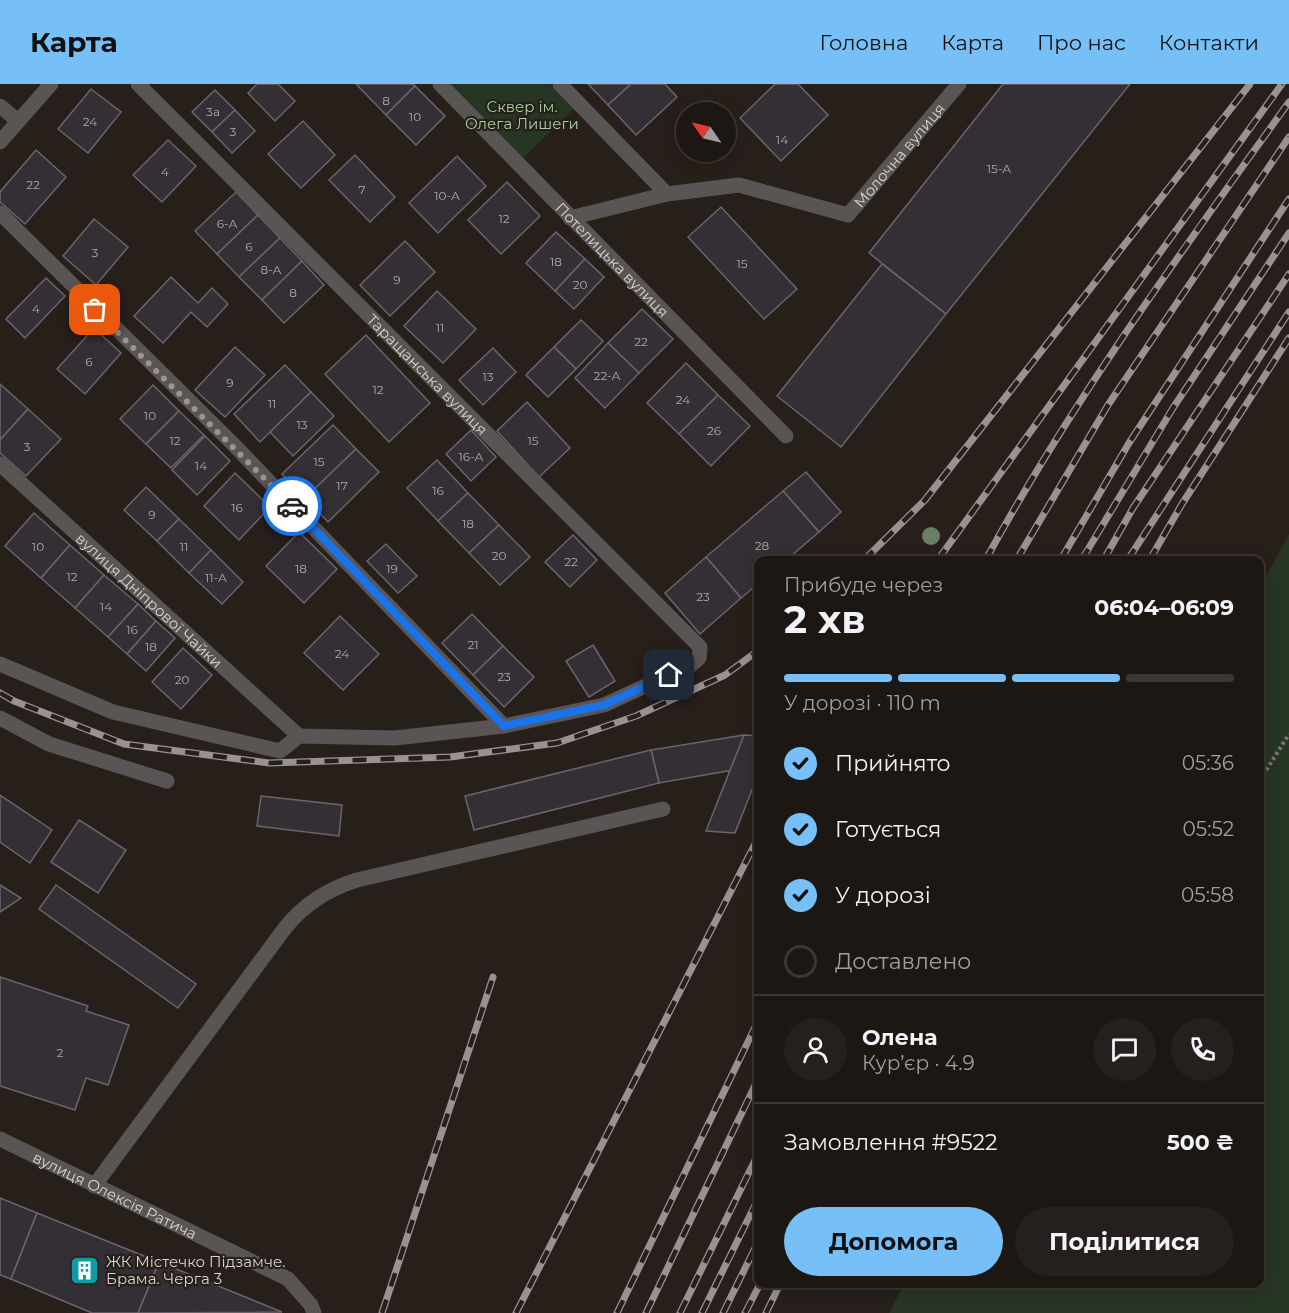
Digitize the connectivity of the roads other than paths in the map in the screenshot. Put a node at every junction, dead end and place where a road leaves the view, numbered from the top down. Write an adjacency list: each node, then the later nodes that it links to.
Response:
1 (51, 84): 7 (street)
2 (138, 84): 16 (street, Таращанська вулиця)
3 (440, 84): 11 (street, Потелицька вулиця)
4 (560, 84): 9 (street)
5 (959, 84): 9 (street, Молочна вулиця)
6 (0, 106): 7 (street)
7 (18, 121): 8 (street)
8 (0, 142)
9 (667, 194): 11 (street)
10 (0, 213): 16 (street)
11 (570, 218): 12 (street, Потелицька вулиця)
12 (786, 436)
13 (0, 464): 17 (street, вулиця Дніпрової Чайки)
14 (0, 664): 17 (street)
15 (0, 718): 18 (street)
16 (504, 726): 17 (street)
17 (299, 736)
18 (167, 781)
19 (663, 809): 21 (street)
20 (0, 1139): 21 (street, вулиця Олексія Ратича)
21 (94, 1186): 22 (street, вулиця Олексія Ратича)
22 (314, 1313)

